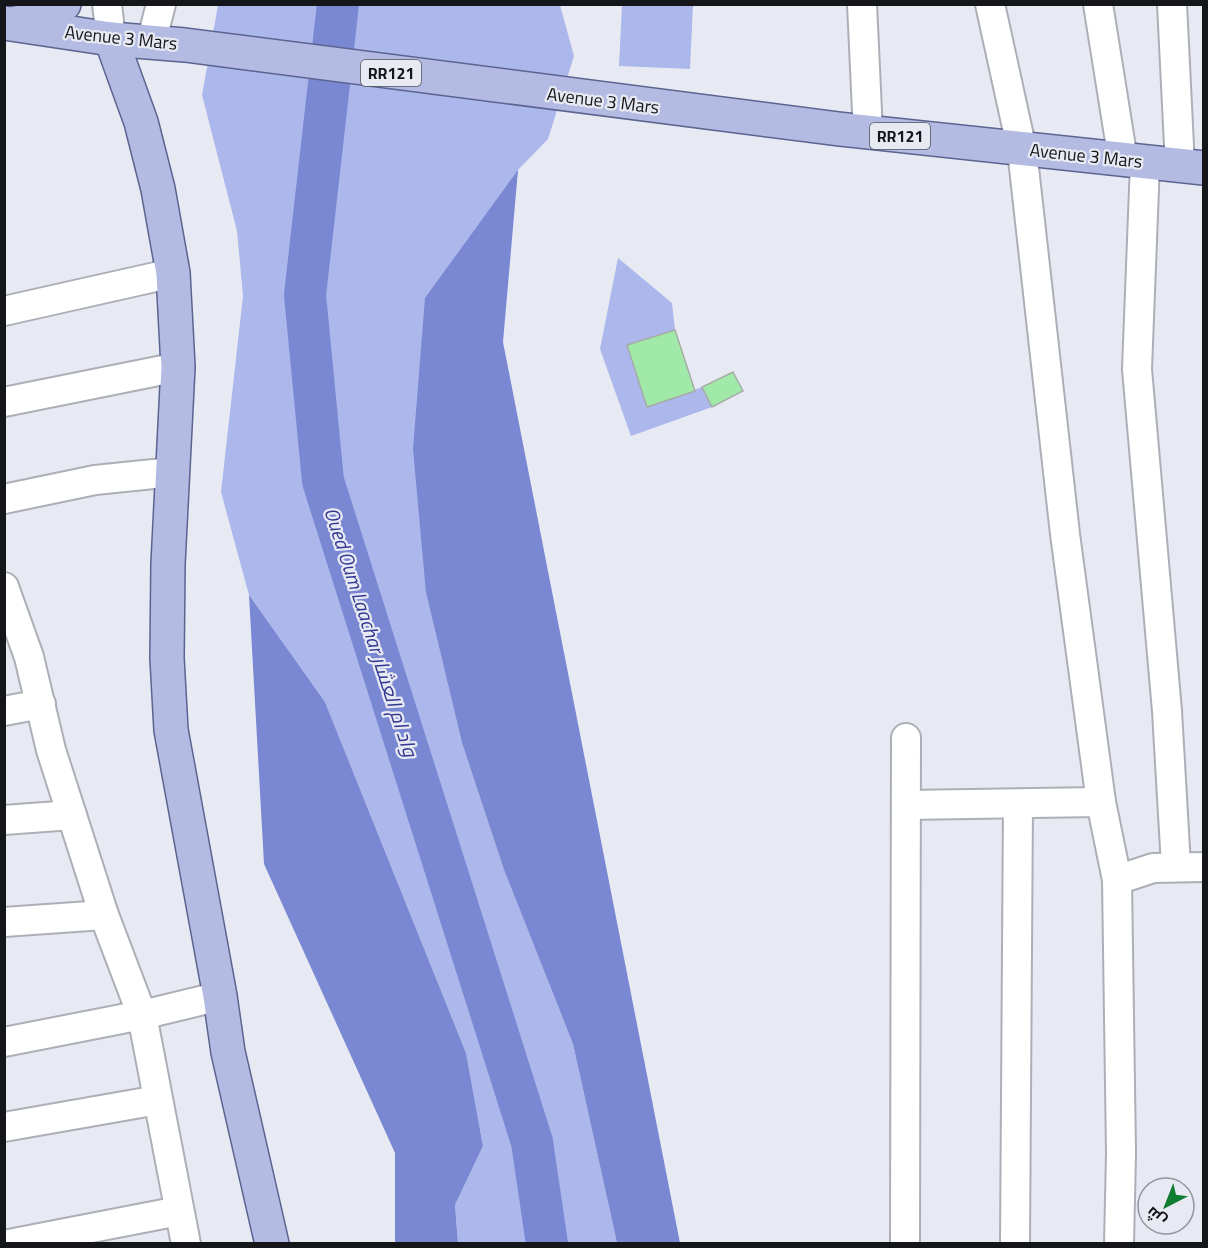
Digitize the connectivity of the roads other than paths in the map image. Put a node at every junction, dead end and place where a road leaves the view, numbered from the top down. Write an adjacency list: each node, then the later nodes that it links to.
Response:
1 (64, 4): 8 (main road)
2 (107, 4): 9 (street)
3 (161, 4): 10 (street)
4 (862, 4): 12 (street)
5 (990, 4): 13 (street)
6 (1098, 4): 14 (street)
7 (1172, 4): 15 (street)
8 (7, 24): 9 (main road, Avenue 3 Mars / RR121)
9 (111, 39): 10 (main road, Avenue 3 Mars / RR121); 11 (main road)
10 (152, 43): 11 (main road); 12 (main road, Avenue 3 Mars / RR121)
11 (141, 122): 16 (main road)
12 (868, 133): 13 (main road, Avenue 3 Mars / RR121)
13 (1022, 150): 14 (main road, Avenue 3 Mars / RR121); 26 (street)
14 (1134, 161): 15 (main road, Avenue 3 Mars / RR121); 31 (street)
15 (1192, 167)
16 (173, 273): 17 (street); 18 (main road)
17 (4, 311)
18 (178, 367): 19 (street); 20 (main road)
19 (4, 402)
20 (173, 472): 21 (street); 35 (main road)
21 (4, 499)
22 (4, 587): 23 (street)
23 (41, 704): 24 (street); 29 (street)
24 (4, 711)
25 (906, 738): 28 (street)
26 (1101, 802): 27 (street); 32 (street)
27 (1018, 804): 28 (street); 45 (street)
28 (906, 805): 44 (street)
29 (72, 815): 30 (street); 33 (street)
30 (4, 820)
31 (1190, 866): 32 (street)
32 (1117, 880): 46 (street)
33 (104, 915): 34 (street); 36 (street)
34 (4, 922)
35 (220, 996): 36 (street); 43 (main road)
36 (142, 1015): 37 (street); 38 (street)
37 (4, 1042)
38 (158, 1100): 39 (street); 40 (street)
39 (4, 1127)
40 (179, 1211): 41 (street); 42 (street)
41 (9, 1244)
42 (186, 1244)
43 (272, 1244)
44 (905, 1244)
45 (1015, 1244)
46 (1119, 1244)

